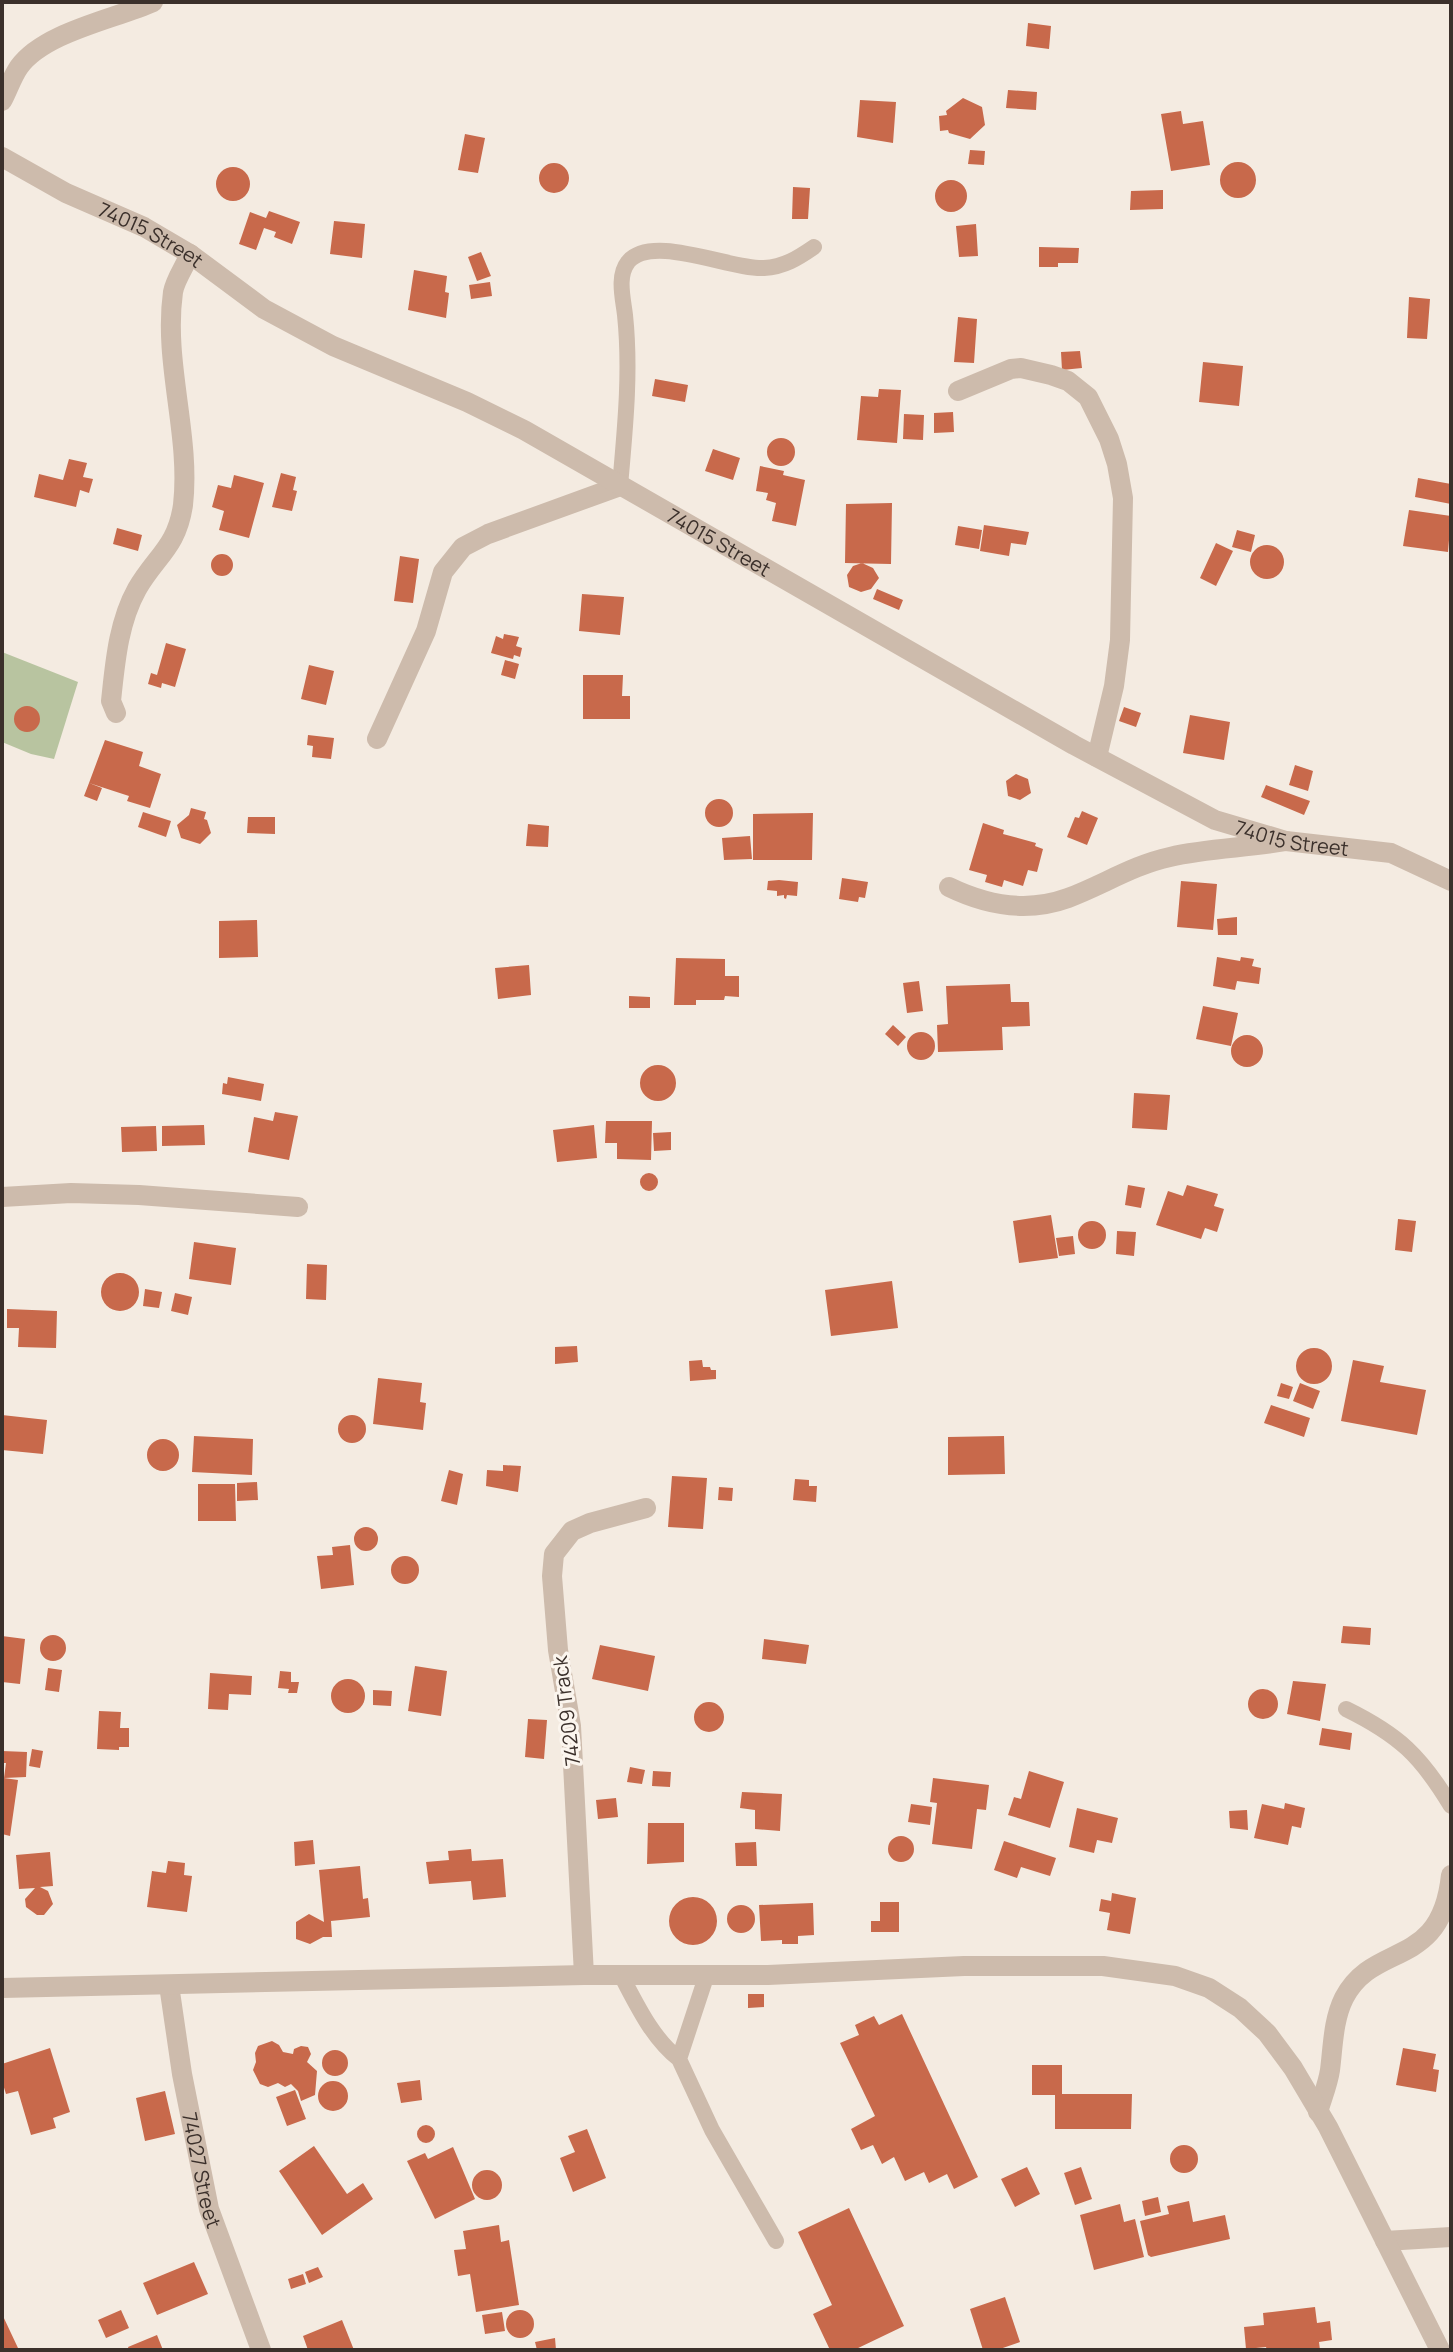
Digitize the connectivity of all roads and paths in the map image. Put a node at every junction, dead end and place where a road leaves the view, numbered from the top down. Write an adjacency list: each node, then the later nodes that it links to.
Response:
1 (153, 2): 2 (street)
2 (2, 101)
3 (2, 157): 5 (street, 74015 Street)
4 (814, 247): 7 (lane)
5 (190, 254): 7 (street, 74015 Street); 8 (street)
6 (958, 391): 10 (street)
7 (620, 486): 9 (street); 10 (street, 74015 Street)
8 (116, 713)
9 (377, 739)
10 (1097, 757): 11 (street, 74015 Street)
11 (1286, 841): 12 (street, 74015 Street); 13 (street)
12 (1451, 881)
13 (949, 887)
14 (2, 1197): 15 (street)
15 (298, 1207)
16 (646, 1508): 21 (street, 74209 Track)
17 (1346, 1709): 18 (lane)
18 (1451, 1806)
19 (1451, 1875): 26 (street)
20 (707, 1974): 22 (street); 25 (lane); 26 (street)
21 (584, 1975): 22 (street); 23 (street)
22 (621, 1975): 25 (lane)
23 (169, 1985): 24 (street); 30 (street, 74027 Street)
24 (2, 1988)
25 (679, 2059): 28 (lane)
26 (1318, 2112): 29 (street)
27 (1451, 2237): 29 (street)
28 (776, 2241)
29 (1385, 2241): 31 (street)
30 (261, 2350)
31 (1440, 2350)

